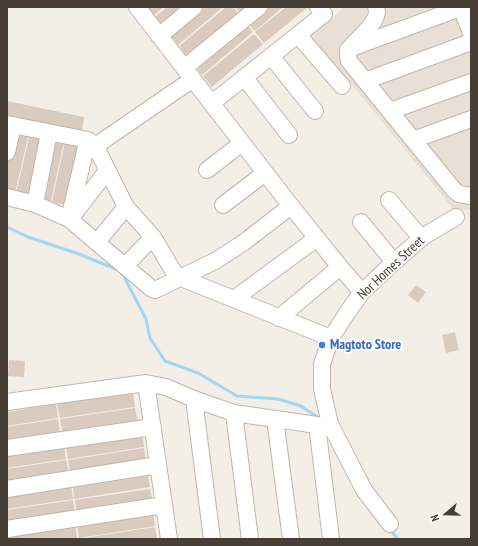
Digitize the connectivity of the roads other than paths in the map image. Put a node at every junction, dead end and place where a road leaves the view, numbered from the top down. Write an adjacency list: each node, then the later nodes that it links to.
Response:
1 (137, 7): 9 (street)
2 (194, 7): 9 (street)
3 (258, 7): 13 (street)
4 (318, 7): 8 (street)
5 (376, 7): 11 (street)
6 (462, 7): 7 (street); 11 (street)
7 (471, 33)
8 (298, 35): 12 (street); 17 (street)
9 (159, 36): 13 (street)
10 (471, 42): 15 (street)
11 (349, 49): 15 (street)
12 (271, 56): 14 (street); 19 (street)
13 (189, 73): 18 (street); 27 (street)
14 (244, 78): 18 (street); 24 (street)
15 (365, 81): 20 (street)
16 (471, 82): 20 (street)
17 (342, 86)
18 (212, 103): 26 (street)
19 (316, 111)
20 (390, 111): 25 (street)
21 (471, 119): 25 (street)
22 (10, 125): 23 (street); 28 (street)
23 (49, 133): 27 (street); 35 (street)
24 (289, 134)
25 (413, 140): 32 (street)
26 (242, 143): 29 (street); 31 (street)
27 (89, 147): 30 (street); 40 (street)
28 (7, 152)
29 (207, 170)
30 (107, 171): 38 (street); 40 (street)
31 (265, 173): 36 (street); 37 (street)
32 (471, 196)
33 (7, 197): 35 (street)
34 (389, 200): 44 (street)
35 (35, 204): 40 (street)
36 (223, 205)
37 (291, 206): 43 (street); 49 (street)
38 (126, 207): 42 (street); 45 (street)
39 (456, 216): 44 (street, Nor Homes Street)
40 (69, 219): 45 (street)
41 (360, 222): 46 (street)
42 (153, 237): 47 (street); 49 (street)
43 (317, 238): 48 (street); 51 (street)
44 (422, 238): 46 (street, Nor Homes Street)
45 (97, 242): 47 (street)
46 (394, 262): 50 (street, Nor Homes Street)
47 (125, 266): 49 (street)
48 (340, 267): 50 (street); 52 (street)
49 (179, 279): 51 (street)
50 (362, 292): 53 (street, Nor Homes Street)
51 (234, 299): 52 (street)
52 (278, 318): 53 (street)
53 (331, 338): 59 (street, Nor Homes Street)
54 (146, 383): 55 (street); 56 (street); 60 (street)
55 (194, 399): 57 (street); 68 (street)
56 (7, 402)
57 (234, 413): 58 (street); 69 (street)
58 (275, 420): 59 (street); 70 (street)
59 (323, 424): 65 (street, Nor Homes Street); 71 (street)
60 (153, 426): 61 (street); 62 (street)
61 (7, 448)
62 (158, 465): 63 (street); 64 (street)
63 (7, 489)
64 (164, 504): 66 (street); 67 (street)
65 (390, 524)
66 (7, 529)
67 (169, 539)
68 (212, 539)
69 (250, 539)
70 (291, 539)
71 (331, 539)

